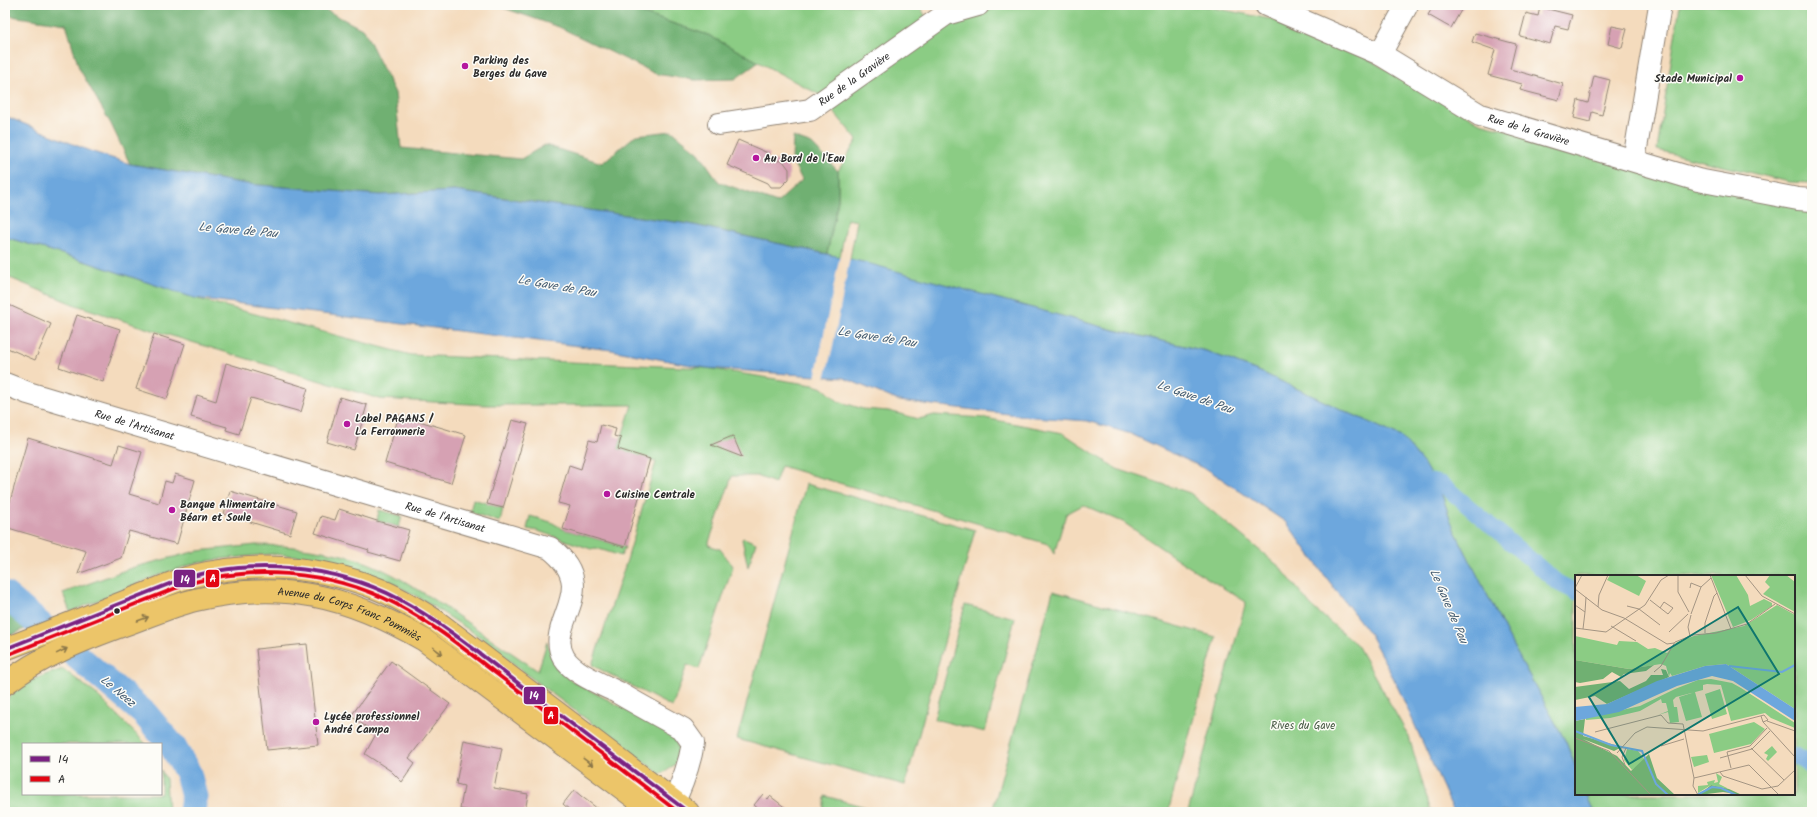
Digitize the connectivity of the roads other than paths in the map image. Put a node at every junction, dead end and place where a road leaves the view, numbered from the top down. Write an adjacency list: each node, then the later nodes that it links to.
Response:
1 (978, 5): 6 (street, Rue de la Gravière)
2 (1266, 5): 5 (street, Rue de la Gravière)
3 (1407, 5): 5 (street)
4 (1660, 5): 7 (street)
5 (1380, 54): 7 (street, Rue de la Gravière)
6 (719, 124)
7 (1634, 160): 8 (street, Rue de la Gravière)
8 (1812, 200)
9 (5, 384): 12 (street, Rue de l'Artisanat)
10 (5, 649): 12 (main road)
11 (5, 684): 12 (main road, Avenue du Corps Franc Pommiès, one-way to 12)
12 (671, 809)

